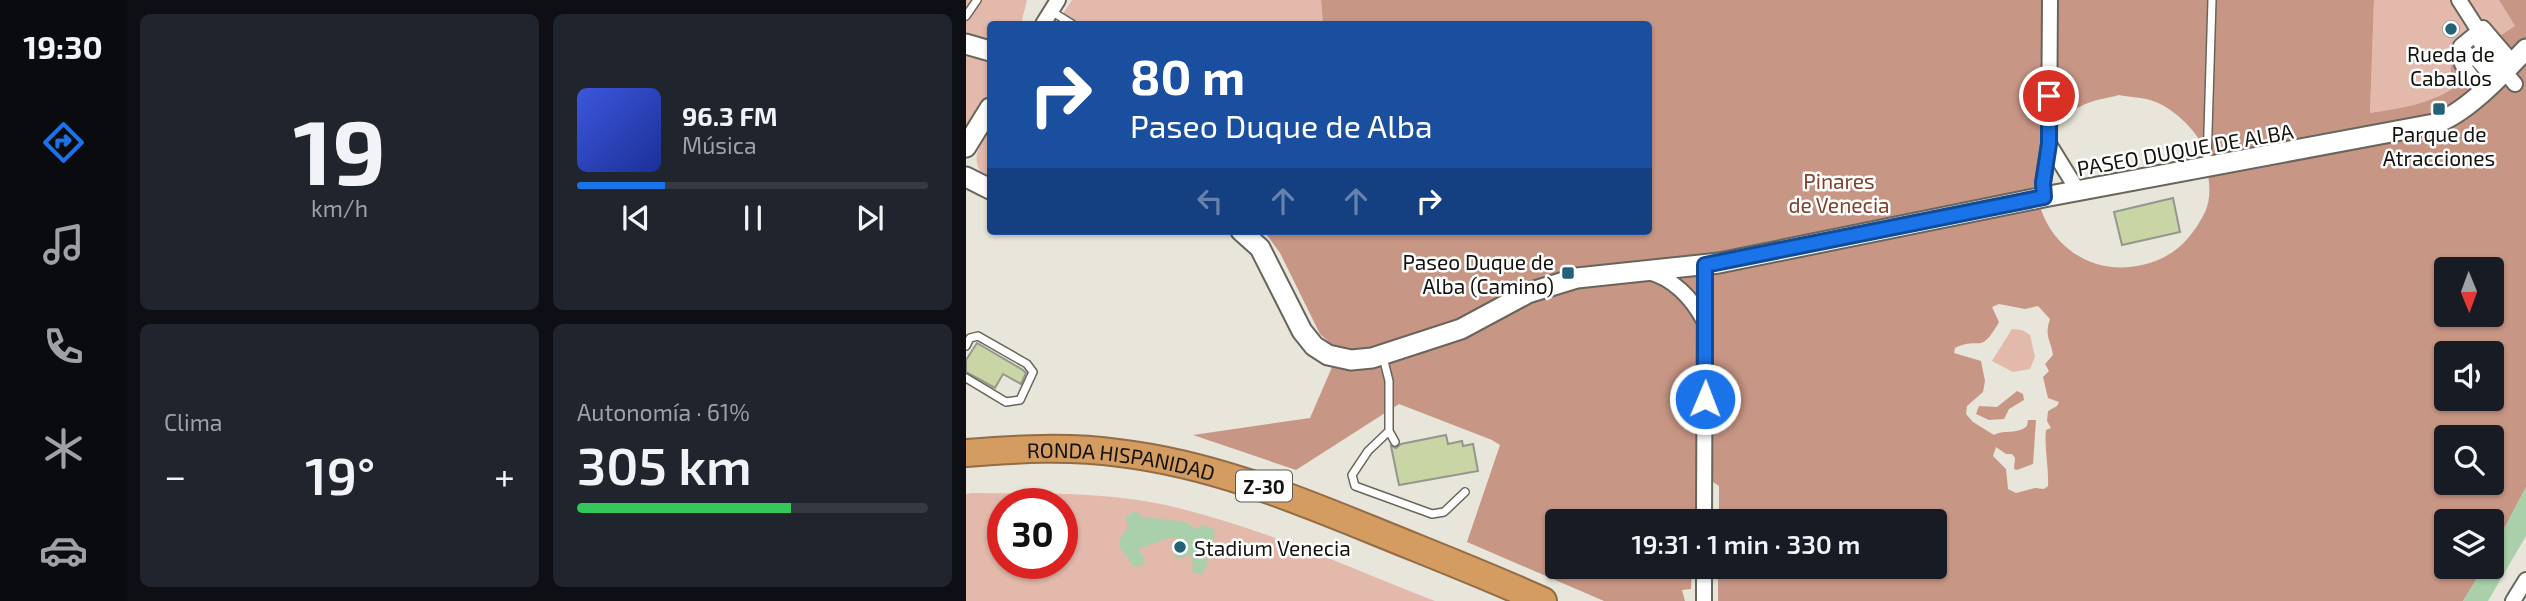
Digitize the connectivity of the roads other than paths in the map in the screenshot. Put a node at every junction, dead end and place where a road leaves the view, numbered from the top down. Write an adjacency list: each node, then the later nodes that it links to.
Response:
1 (977, 0): 6 (lane)
2 (2050, 0): 11 (street)
3 (2212, 0): 13 (lane)
4 (2459, 0): 8 (street)
5 (1051, 12): 7 (lane)
6 (966, 16)
7 (1067, 21)
8 (2476, 45): 9 (street); 9 (street)
9 (2506, 73): 13 (street, PASEO DUQUE DE ALBA)
10 (987, 113): 12 (street)
11 (2049, 144): 16 (street); 17 (street)
12 (966, 147)
13 (2207, 168): 16 (street, PASEO DUQUE DE ALBA)
14 (966, 177): 15 (street)
15 (987, 188)
16 (2078, 191): 17 (street, PASEO DUQUE DE ALBA)
17 (2044, 197): 19 (street, PASEO DUQUE DE ALBA)
18 (1245, 235): 23 (street, PASEO DUQUE DE ALBA)
19 (1705, 265): 20 (street, PASEO DUQUE DE ALBA); 21 (street)
20 (1643, 271): 21 (street); 23 (street, PASEO DUQUE DE ALBA)
21 (1706, 323): 30 (street)
22 (966, 346): 24 (lane)
23 (1382, 355): 25 (lane)
24 (966, 377)
25 (1389, 430): 26 (lane); 29 (lane)
26 (1395, 442)
27 (966, 453): 34 (highway, RONDA HISPANIDAD / Z-30)
28 (966, 471): 33 (highway, RONDA HISPANIDAD / Z-30)
29 (1465, 492)
30 (1704, 509)
31 (1704, 579): 35 (street)
32 (2526, 580): 36 (street)
33 (1498, 601)
34 (1543, 601)
35 (1704, 601)
36 (2513, 601)

